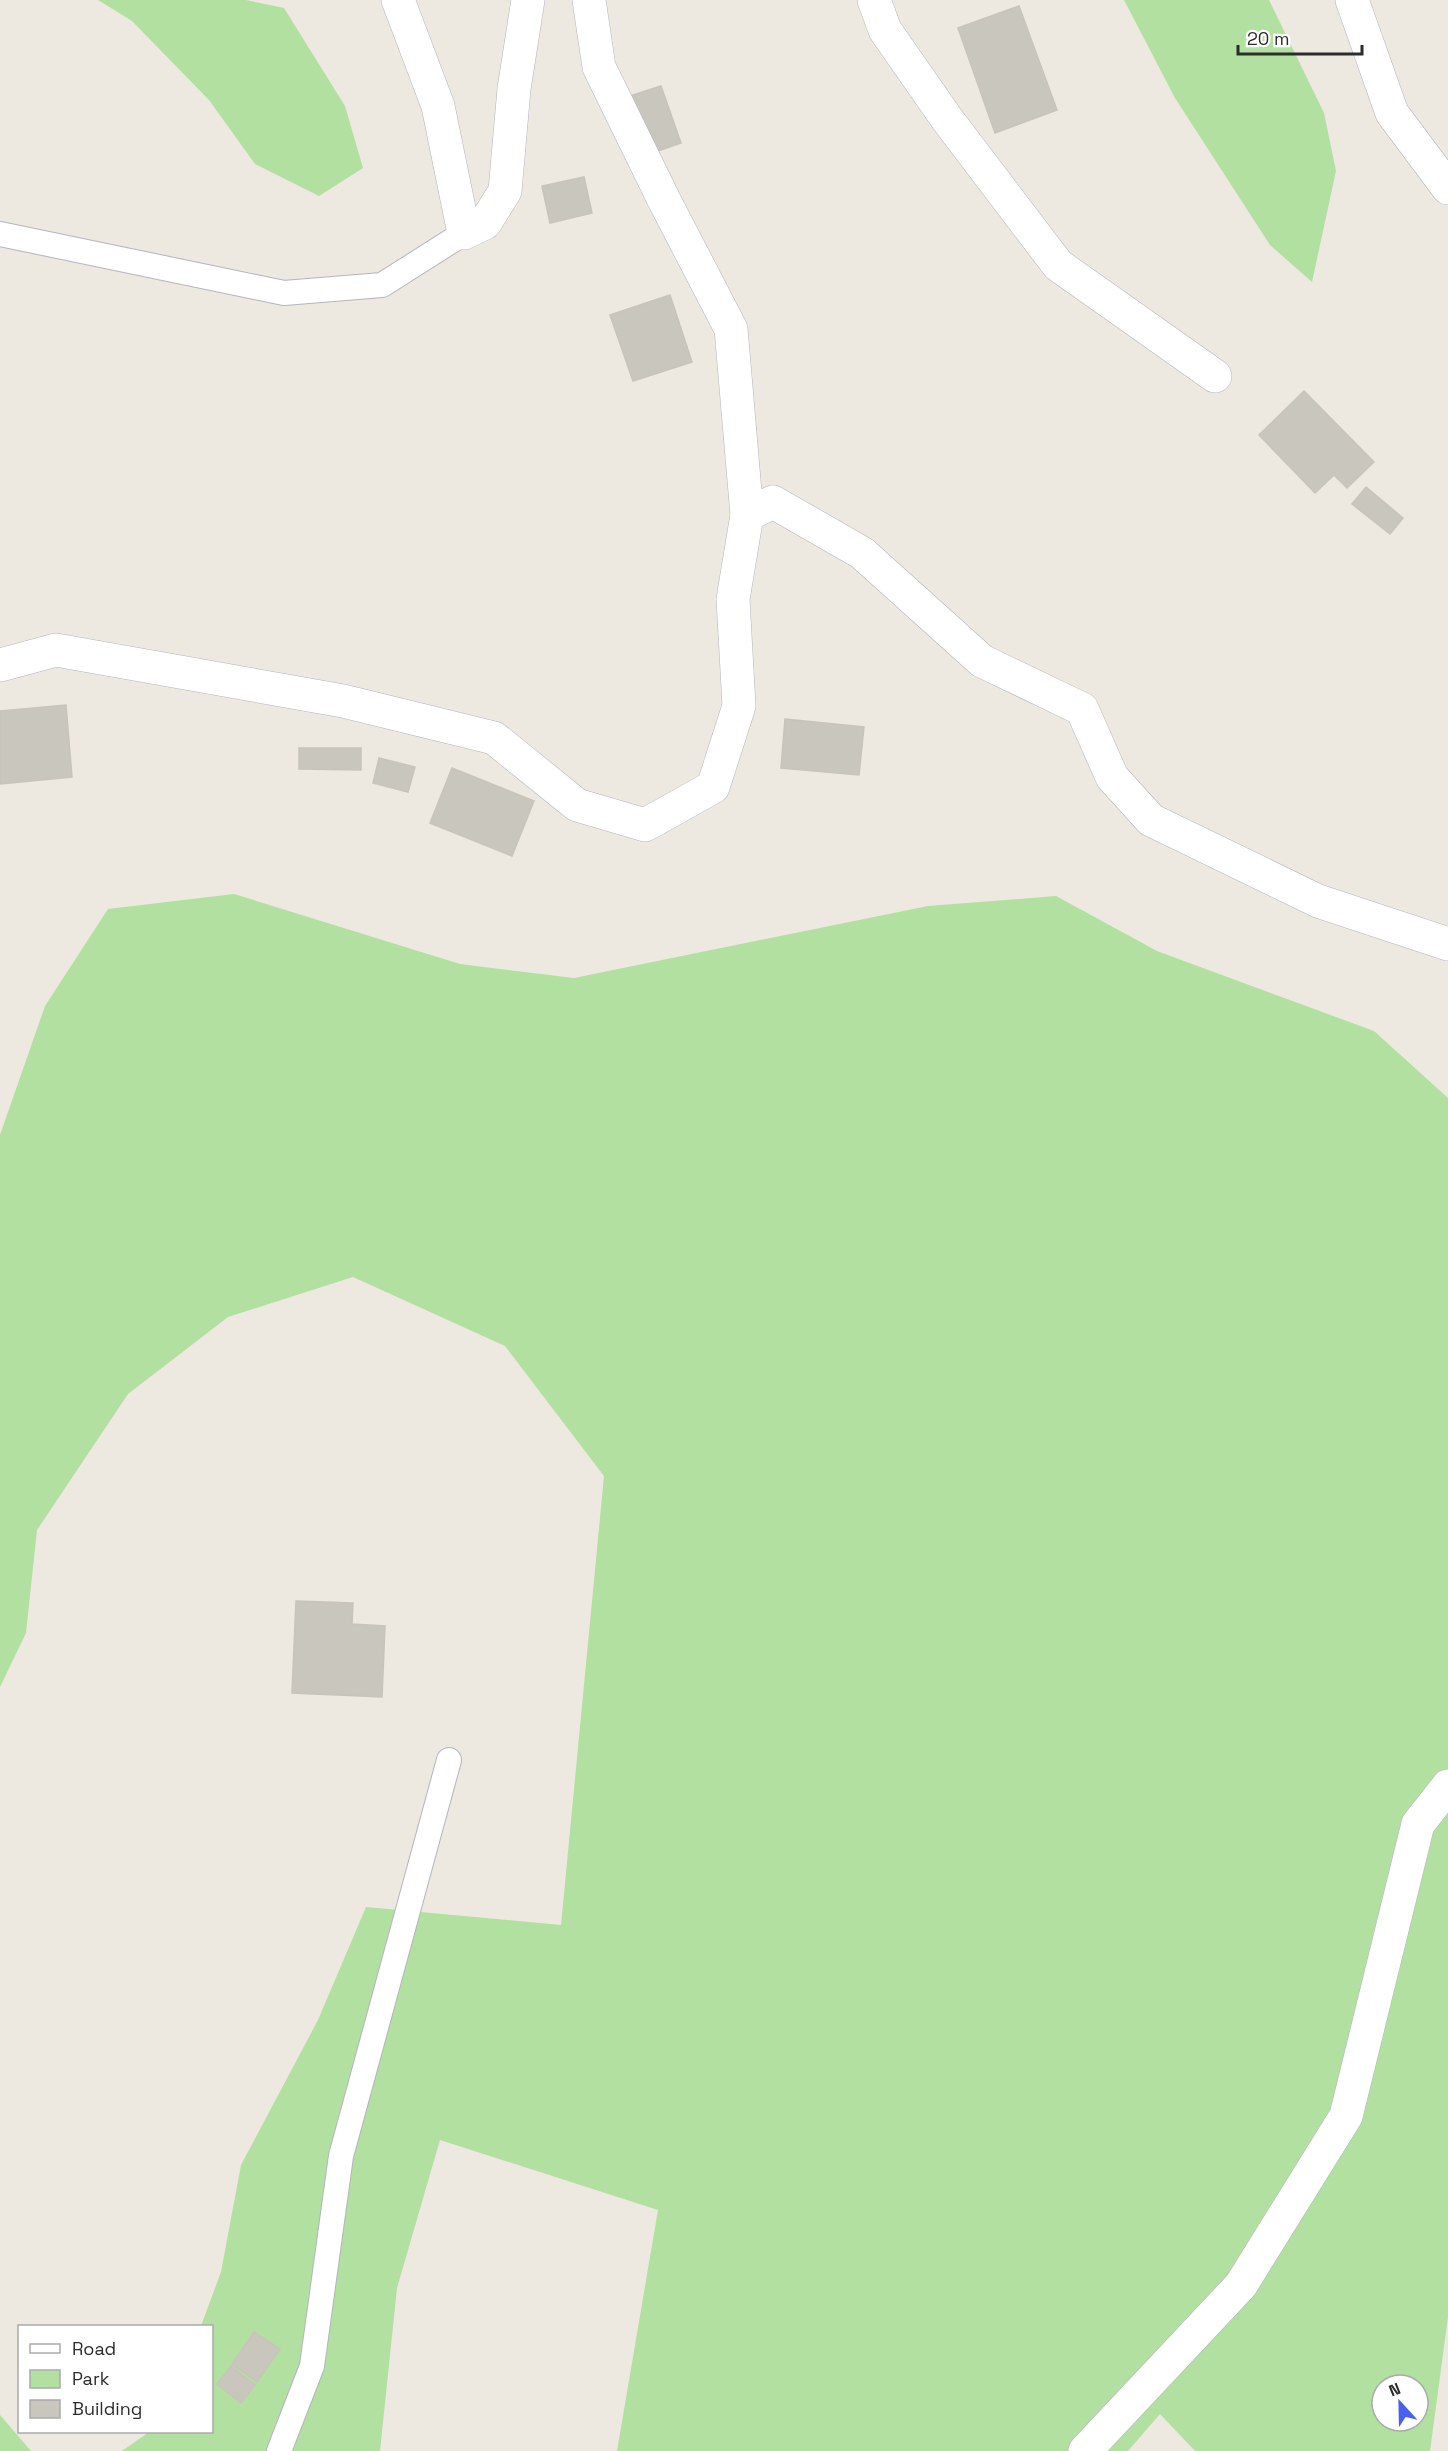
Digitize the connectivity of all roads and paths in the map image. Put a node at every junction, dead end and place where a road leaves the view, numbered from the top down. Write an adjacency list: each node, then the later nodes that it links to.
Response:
1 (398, 0): 7 (street)
2 (528, 0): 7 (street)
3 (588, 0): 10 (street)
4 (874, 0): 9 (street)
5 (1352, 0): 6 (street)
6 (1448, 188)
7 (464, 233): 8 (lane)
8 (0, 234)
9 (1215, 376)
10 (747, 515): 11 (street); 12 (street)
11 (0, 665)
12 (1448, 944)
13 (449, 1760): 15 (lane)
14 (1448, 1786): 16 (street)
15 (279, 2451)
16 (1085, 2451)

